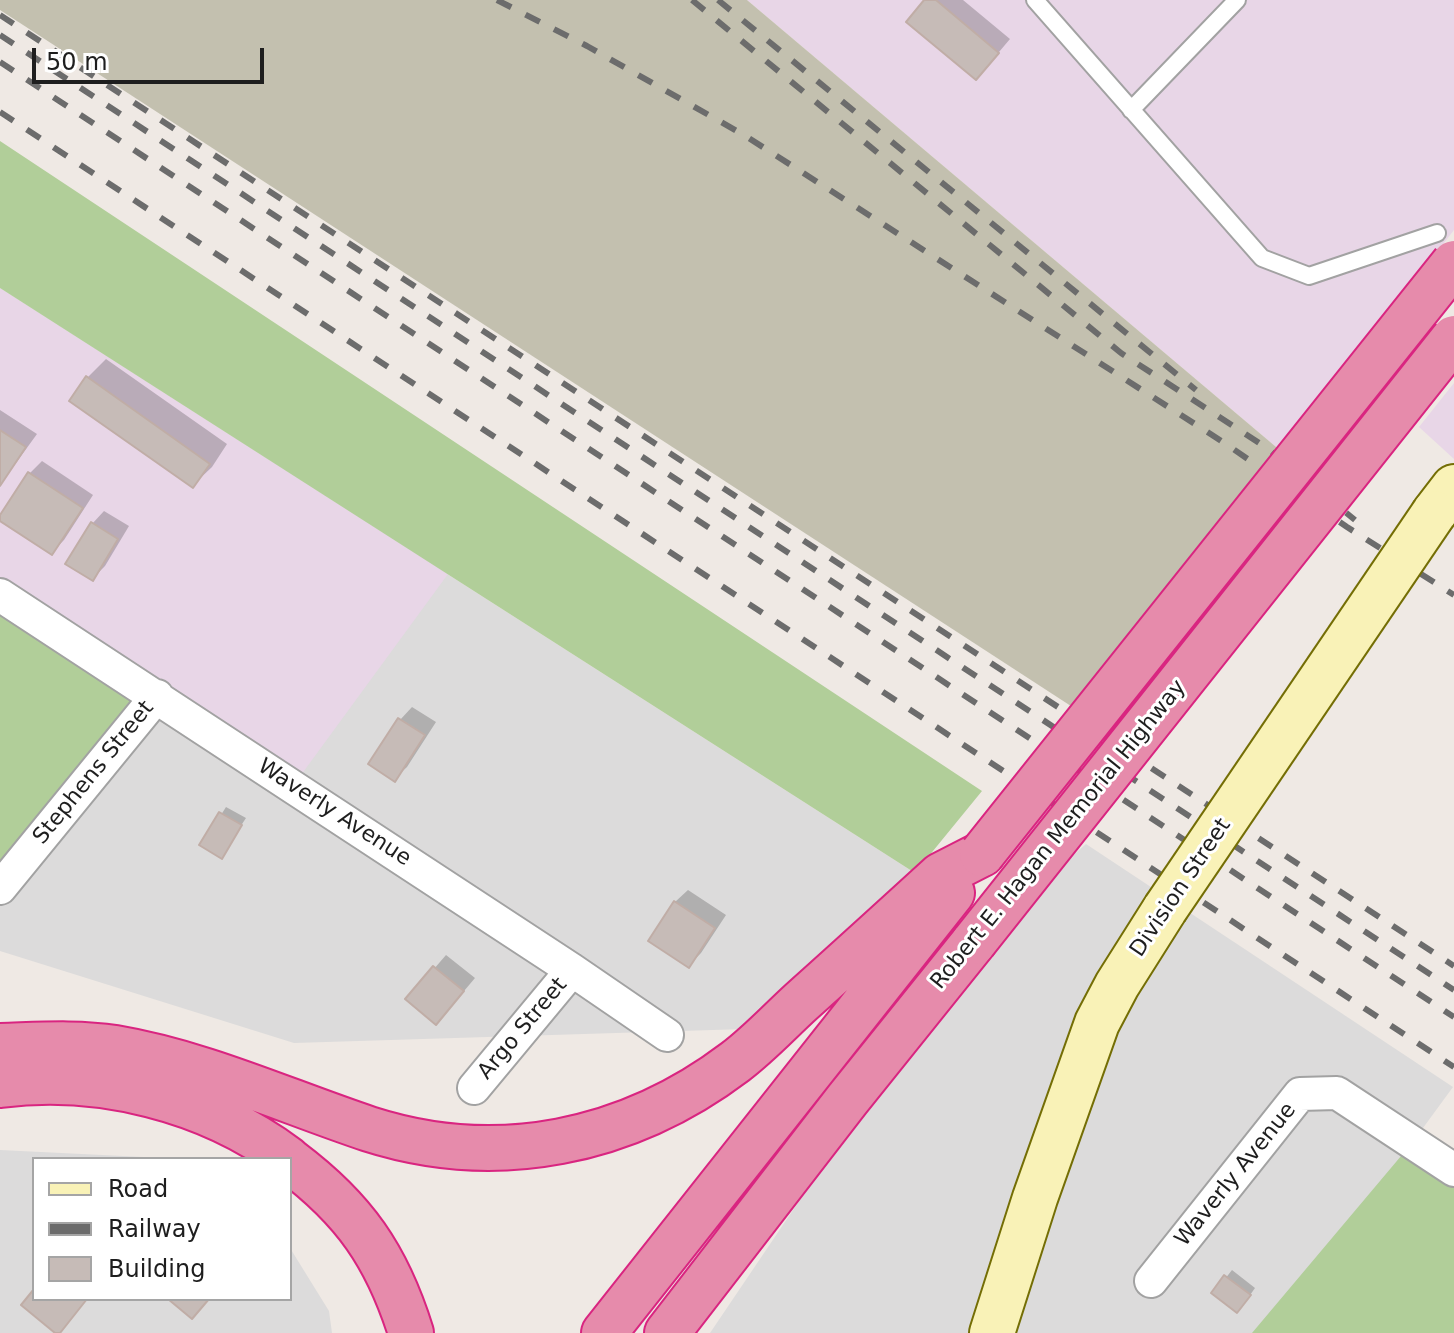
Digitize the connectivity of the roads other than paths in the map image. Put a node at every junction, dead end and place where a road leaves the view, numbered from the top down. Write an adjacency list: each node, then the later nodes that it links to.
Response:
1 (1035, 0): 3 (lane)
2 (1237, 0): 3 (lane)
3 (1131, 110): 4 (lane)
4 (1446, 248): 10 (highway, bridge)
5 (1454, 338): 22 (highway, Robert E. Hagan Memorial Highway, bridge)
6 (1444, 500): 23 (street, Division Street, bridge)
7 (0, 595): 8 (street, Waverly Avenue)
8 (157, 696): 9 (street, Stephens Street); 11 (street, Waverly Avenue)
9 (0, 888)
10 (927, 904): 13 (highway); 21 (highway, Robert E. Hagan Memorial Highway)
11 (572, 970): 12 (street, Waverly Avenue); 15 (street, Argo Street)
12 (667, 1035)
13 (0, 1046)
14 (0, 1085): 16 (highway)
15 (474, 1088)
16 (284, 1157)
17 (292, 1162): 20 (highway)
18 (1454, 1170): 19 (street, Waverly Avenue)
19 (1151, 1281)
20 (411, 1333)
21 (604, 1333)
22 (667, 1333)
23 (992, 1333)

